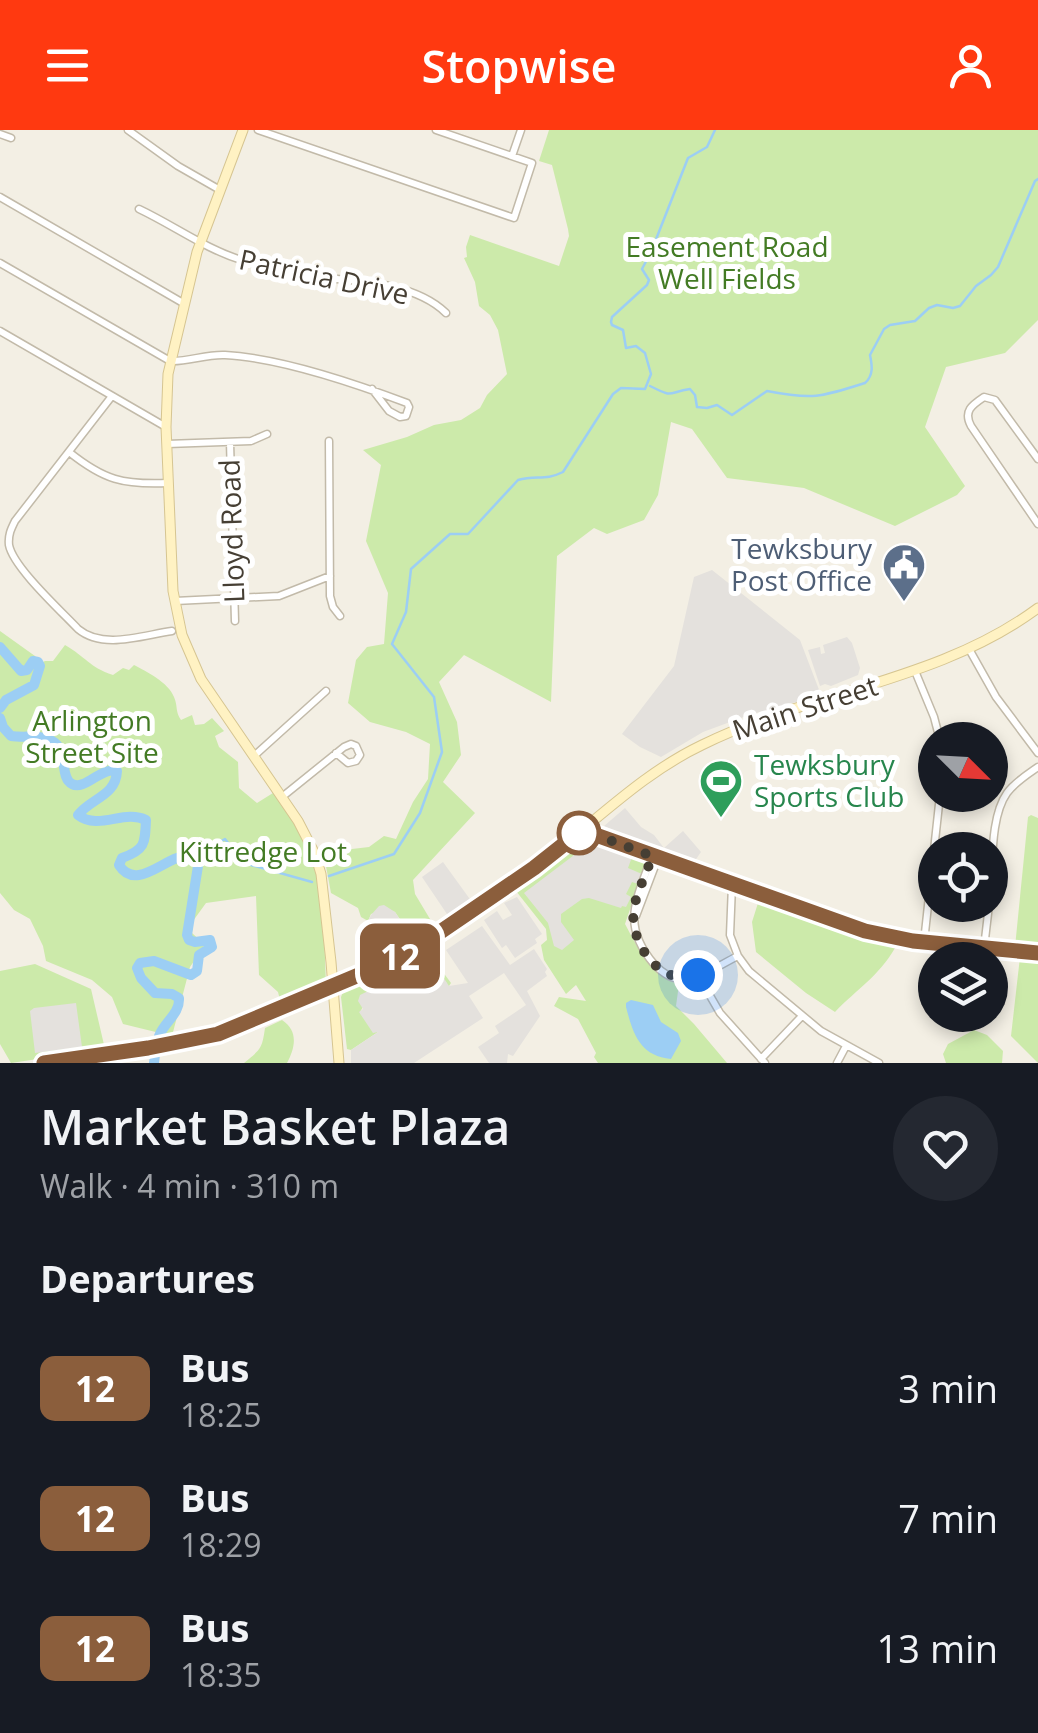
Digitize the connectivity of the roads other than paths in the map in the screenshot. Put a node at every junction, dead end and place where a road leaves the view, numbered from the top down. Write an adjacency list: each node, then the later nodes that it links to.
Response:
1 (128, 130): 9 (street)
2 (242, 130): 9 (main road)
3 (258, 130): 8 (street)
4 (436, 130): 8 (street)
5 (521, 130): 8 (street)
6 (0, 134): 7 (street)
7 (11, 138)
8 (512, 156)
9 (220, 190): 12 (main road)
10 (0, 197): 14 (street)
11 (139, 209): 12 (street, Patricia Drive)
12 (200, 244): 14 (main road); 15 (street, Patricia Drive)
13 (0, 263): 17 (street)
14 (183, 303): 17 (main road)
15 (446, 313)
16 (0, 331): 19 (street)
17 (170, 361): 18 (street); 20 (main road)
18 (372, 390): 18 (street)
19 (112, 396): 20 (street); 25 (street)
20 (166, 428): 24 (main road)
21 (268, 434): 23 (street)
22 (330, 441): 29 (street)
23 (230, 442): 24 (street); 30 (street, Lloyd Road)
24 (167, 444): 27 (main road)
25 (69, 452): 27 (street); 35 (street)
26 (1038, 459): 28 (street)
27 (168, 483): 31 (main road)
28 (1038, 524)
29 (330, 576): 30 (street); 33 (street)
30 (234, 599): 31 (street); 34 (street, Lloyd Road)
31 (174, 601): 42 (main road)
32 (1038, 608): 36 (main road, Main Street)
33 (340, 616)
34 (235, 621)
35 (172, 631)
36 (969, 649): 37 (main road, Main Street); 41 (street)
37 (916, 672): 39 (street); 46 (main road, Main Street)
38 (326, 691): 42 (street)
39 (935, 722)
40 (336, 753): 44 (street)
41 (1038, 753)
42 (254, 756): 44 (main road)
43 (1038, 767): 47 (street)
44 (282, 798): 55 (main road)
45 (938, 812): 50 (street)
46 (582, 830): 48 (street); 55 (main road, Main Street)
47 (996, 832)
48 (655, 857): 49 (street); 54 (street)
49 (736, 887): 50 (street); 53 (street)
50 (924, 942)
51 (1008, 950): 52 (street)
52 (1038, 953)
53 (738, 956): 54 (street); 56 (street)
54 (698, 975): 58 (street)
55 (333, 986): 59 (main road, Main Street); 60 (main road)
56 (802, 1016): 57 (street); 58 (street)
57 (846, 1046): 61 (street); 62 (street)
58 (763, 1061)
59 (45, 1063)
60 (339, 1063)
61 (837, 1063)
62 (880, 1063)

